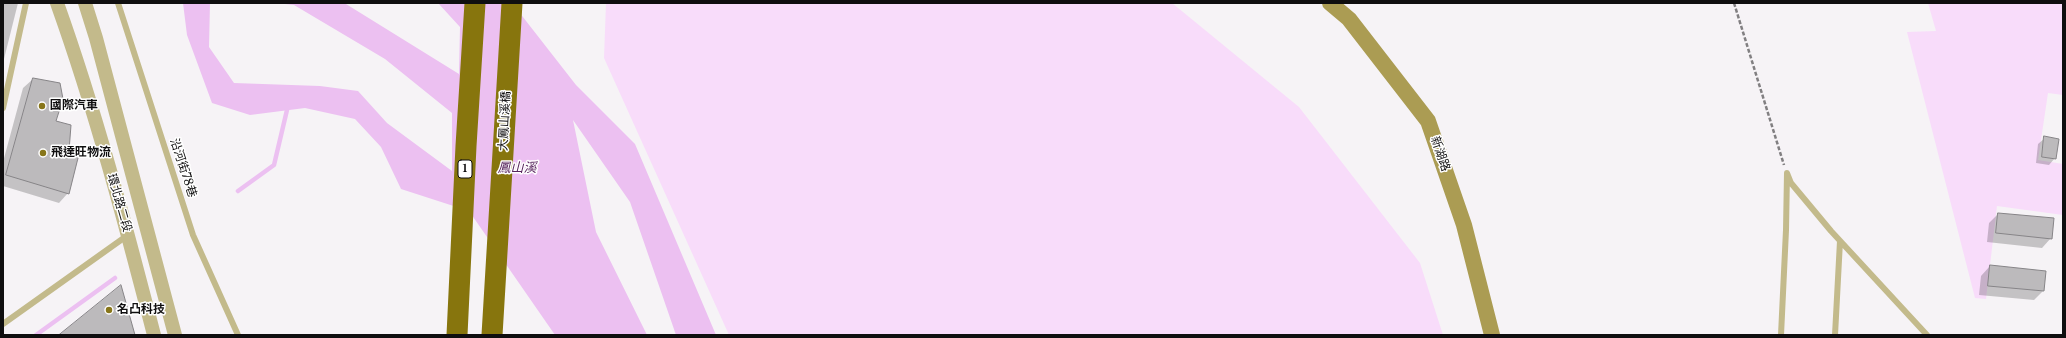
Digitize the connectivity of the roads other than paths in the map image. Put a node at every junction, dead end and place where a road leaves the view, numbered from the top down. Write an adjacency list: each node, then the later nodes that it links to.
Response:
1 (26, 3): 8 (lane)
2 (57, 3): 9 (street, 環北路二段)
3 (85, 3): 13 (street, 環北路二段)
4 (118, 3): 14 (lane, 沿河街78巷)
5 (475, 3): 15 (highway, 1)
6 (512, 3): 16 (highway, 大鳳山溪橋)
7 (1330, 3): 17 (main road, 新湖路)
8 (3, 108)
9 (128, 235): 11 (lane); 12 (street, 環北路二段)
10 (1840, 241): 18 (lane); 19 (lane); 20 (lane)
11 (3, 324)
12 (154, 335)
13 (175, 335)
14 (238, 335)
15 (457, 335)
16 (492, 335)
17 (1492, 335)
18 (1781, 335)
19 (1835, 335)
20 (1927, 335)

